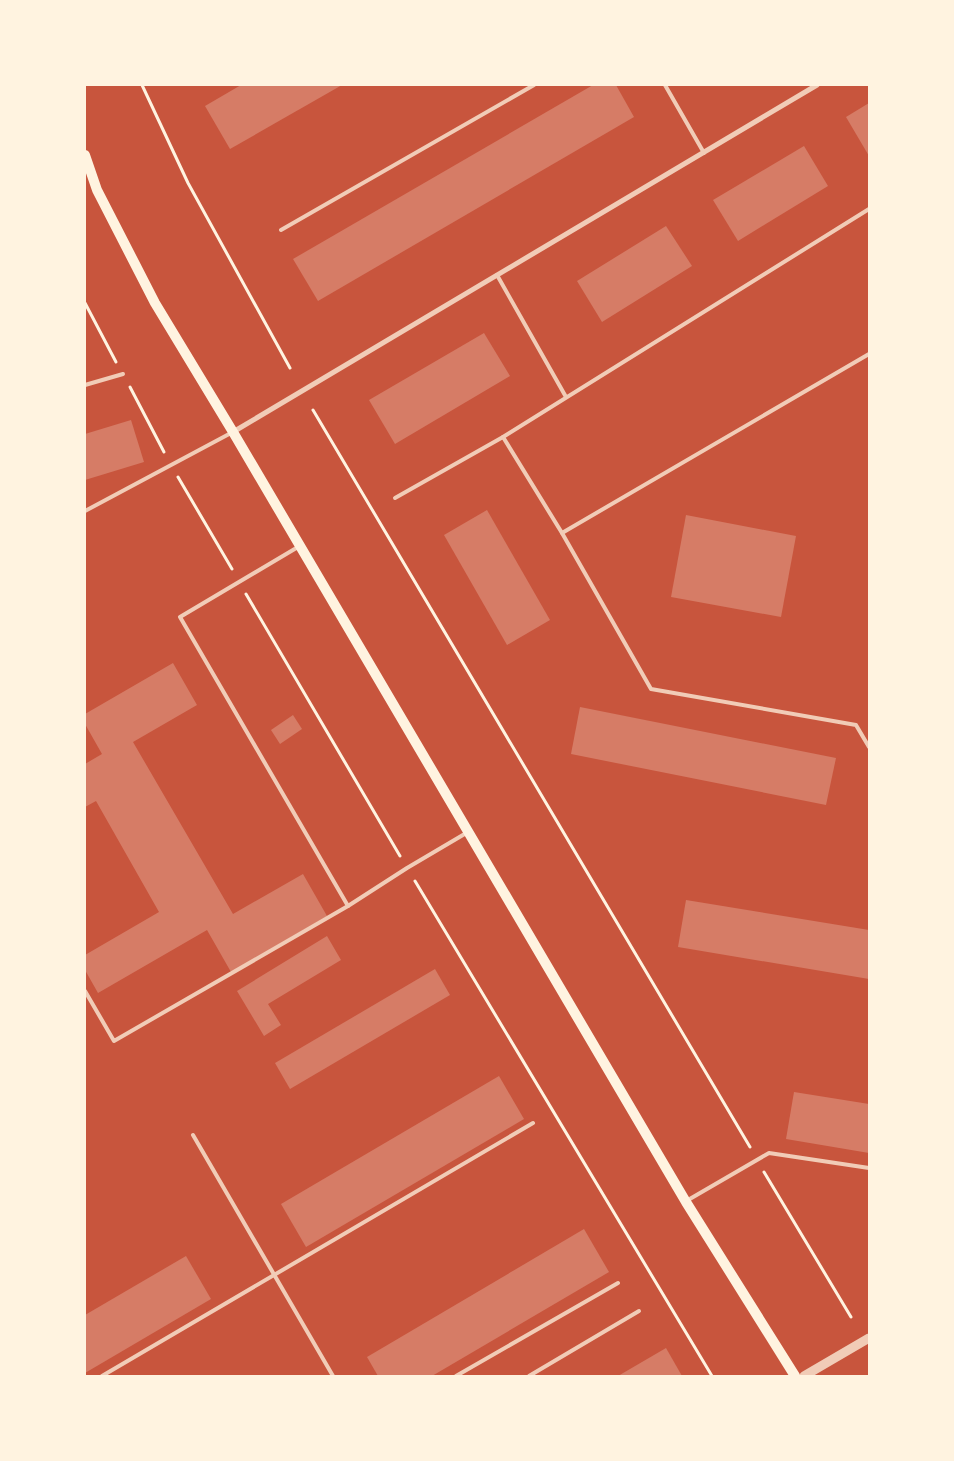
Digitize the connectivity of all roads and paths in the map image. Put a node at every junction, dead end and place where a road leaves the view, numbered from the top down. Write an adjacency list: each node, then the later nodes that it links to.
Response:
1 (142, 85): 11 (path)
2 (534, 85): 8 (lane)
3 (665, 85): 5 (lane)
4 (817, 85): 5 (street)
5 (704, 153): 9 (street)
6 (85, 155): 16 (main road)
7 (869, 209): 14 (lane)
8 (280, 230)
9 (497, 276): 14 (lane); 16 (street)
10 (869, 354): 21 (lane)
11 (290, 368)
12 (123, 374): 13 (lane)
13 (85, 385)
14 (566, 397): 17 (lane)
15 (313, 410): 31 (path)
16 (233, 432): 18 (lane); 22 (main road)
17 (502, 437): 19 (lane); 21 (lane)
18 (171, 466): 20 (lane); 23 (path)
19 (395, 498)
20 (85, 511)
21 (562, 533): 24 (lane)
22 (300, 546): 23 (lane); 25 (main road)
23 (239, 582): 26 (path); 27 (lane)
24 (869, 747)
25 (468, 832): 26 (lane); 33 (main road)
26 (407, 868): 27 (lane); 43 (path)
27 (348, 906): 28 (lane)
28 (85, 992)
29 (533, 1123): 34 (lane)
30 (193, 1135): 34 (lane)
31 (757, 1160): 32 (lane); 33 (lane); 37 (path)
32 (869, 1168)
33 (686, 1202): 44 (main road)
34 (274, 1275): 39 (lane); 40 (lane)
35 (618, 1283): 41 (lane)
36 (639, 1311): 42 (lane)
37 (851, 1317)
38 (869, 1338): 45 (street)
39 (102, 1376)
40 (333, 1376)
41 (456, 1376)
42 (528, 1376)
43 (712, 1376)
44 (795, 1376)
45 (804, 1376)

